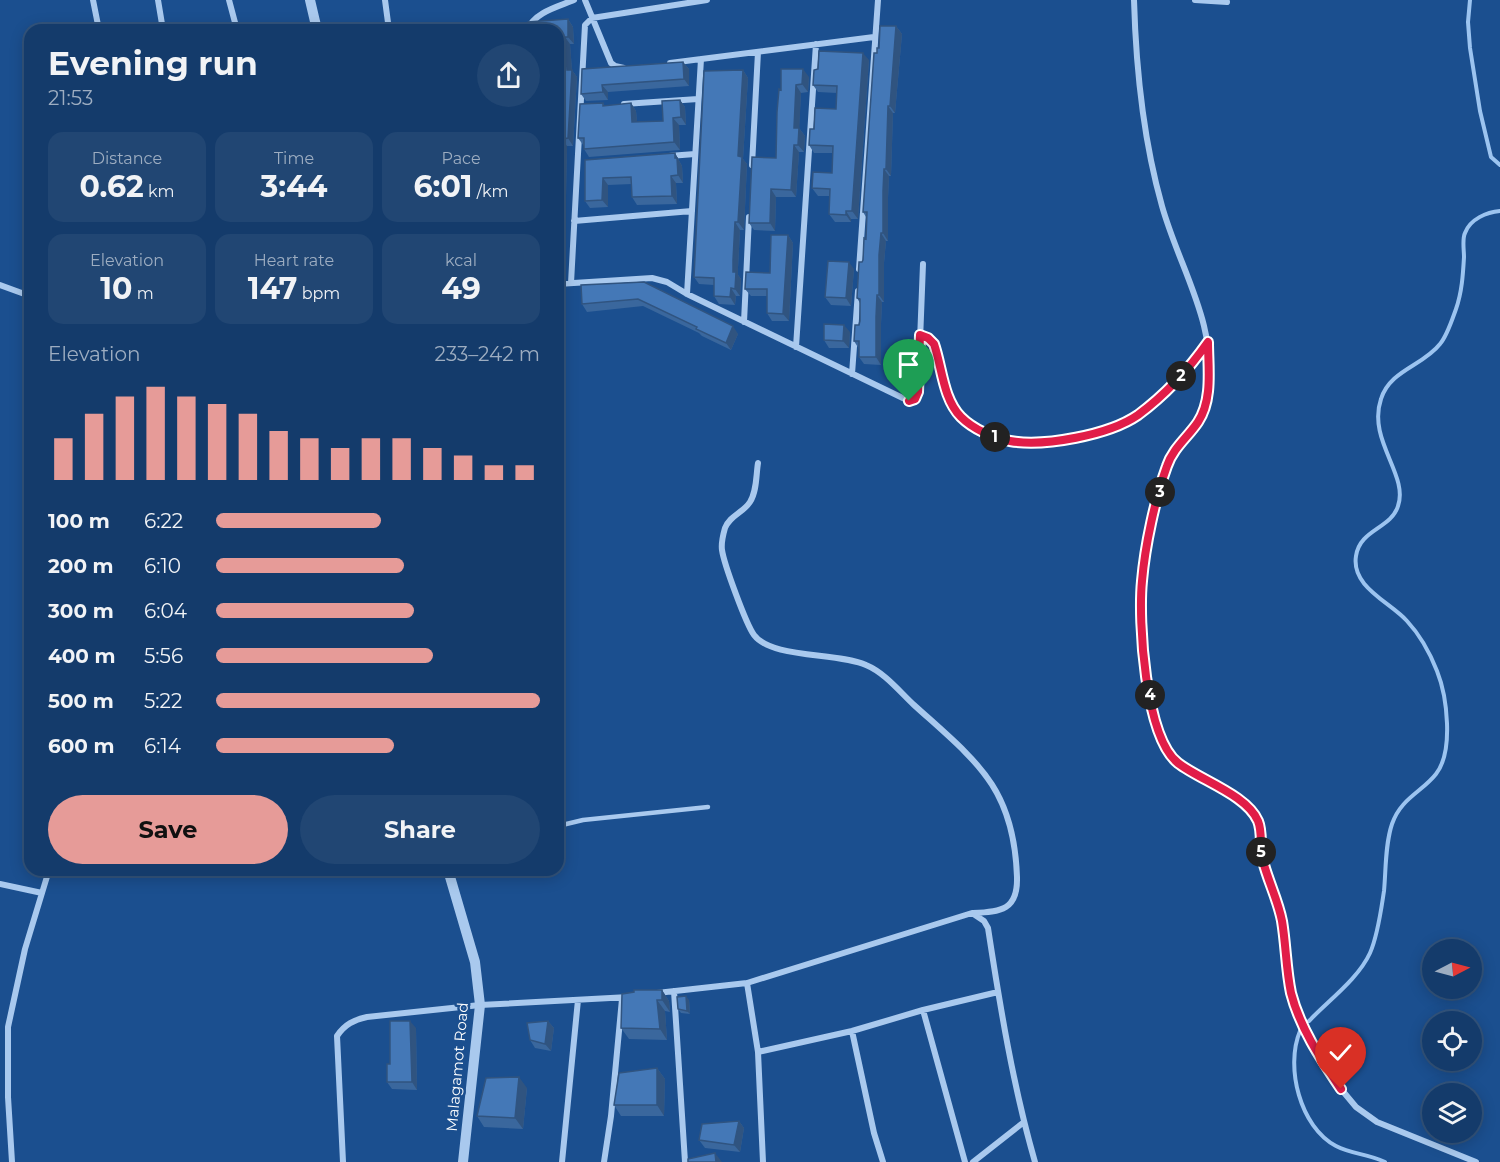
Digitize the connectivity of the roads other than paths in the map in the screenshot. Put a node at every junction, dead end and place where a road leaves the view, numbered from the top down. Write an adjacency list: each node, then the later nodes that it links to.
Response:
1 (93, 0): 14 (street)
2 (158, 0): 15 (street)
3 (229, 0): 16 (street)
4 (310, 0): 17 (street)
5 (385, 0): 18 (street)
6 (574, 0): 19 (street)
7 (585, 0): 13 (street)
8 (708, 0): 13 (street)
9 (878, 0): 20 (street)
10 (1134, 0): 46 (street)
11 (1195, 0): 12 (street)
12 (1227, 2)
13 (592, 18): 25 (street); 29 (street)
14 (98, 24)
15 (162, 24)
16 (235, 24)
17 (316, 24)
18 (388, 24)
19 (530, 24)
20 (874, 37): 21 (street); 48 (street)
21 (816, 44): 22 (street); 47 (street)
22 (758, 52): 23 (street); 34 (street)
23 (701, 59): 24 (street); 26 (street)
24 (659, 64)
25 (628, 68)
26 (698, 99): 27 (street); 30 (street)
27 (615, 105)
28 (592, 107): 29 (street)
29 (580, 108): 33 (street)
30 (695, 154): 31 (street); 36 (street)
31 (660, 157)
32 (589, 162): 33 (street)
33 (577, 163): 37 (street)
34 (752, 169)
35 (750, 204): 44 (street)
36 (692, 211): 37 (street); 43 (street)
37 (574, 221): 39 (street)
38 (923, 264): 45 (street)
39 (571, 283): 40 (street); 43 (street)
40 (564, 284)
41 (0, 285): 42 (street)
42 (24, 294)
43 (687, 294): 44 (street)
44 (744, 322): 47 (street)
45 (920, 335): 46 (street); 48 (street)
46 (1208, 342): 80 (street)
47 (796, 347): 48 (street)
48 (852, 374)
49 (758, 463): 56 (street)
50 (708, 807): 51 (lane)
51 (564, 825)
52 (47, 876): 55 (street)
53 (450, 876): 64 (street, Malagamot Road)
54 (0, 884): 55 (street)
55 (42, 893): 69 (street)
56 (972, 913): 57 (street); 59 (street)
57 (747, 983): 58 (street); 67 (street)
58 (674, 992): 60 (street); 74 (street)
59 (998, 992): 65 (street); 68 (street)
60 (653, 994)
61 (633, 996): 62 (street)
62 (622, 997): 63 (street); 73 (street)
63 (578, 999): 64 (street); 72 (street)
64 (480, 1005): 70 (street); 71 (street, Malagamot Road)
65 (923, 1010): 66 (street); 77 (street)
66 (852, 1031): 67 (street); 76 (street)
67 (758, 1052): 75 (street)
68 (1024, 1122): 78 (street); 79 (street)
69 (12, 1162)
70 (343, 1162)
71 (463, 1162)
72 (562, 1162)
73 (603, 1162)
74 (685, 1162)
75 (763, 1162)
76 (883, 1162)
77 (965, 1162)
78 (973, 1162)
79 (1035, 1162)
80 (1476, 1162)

